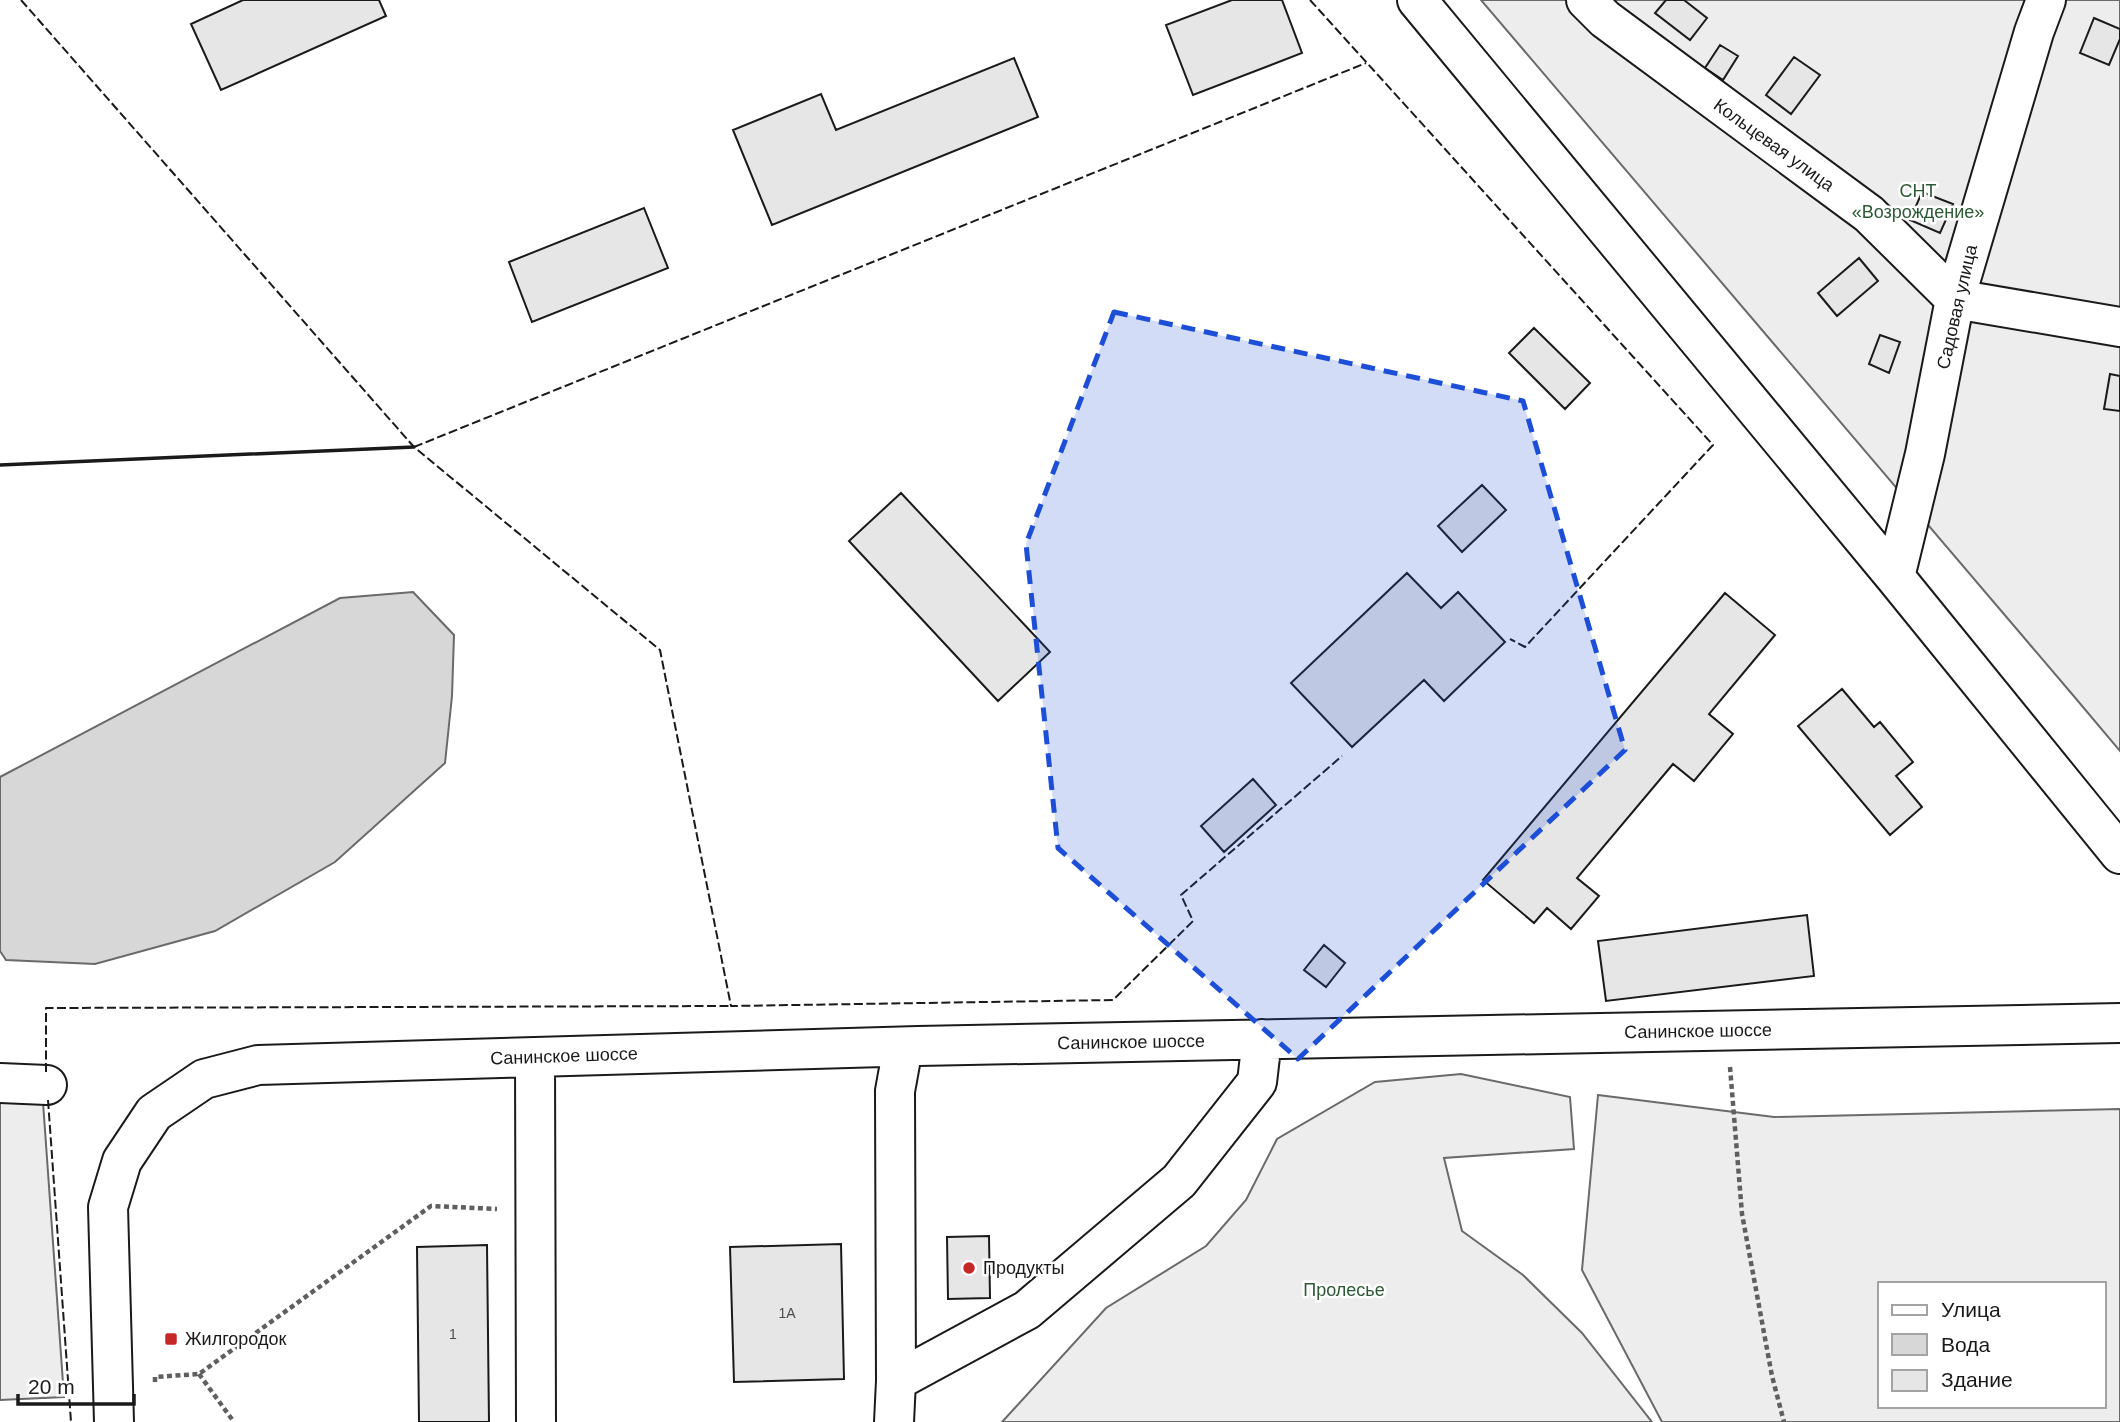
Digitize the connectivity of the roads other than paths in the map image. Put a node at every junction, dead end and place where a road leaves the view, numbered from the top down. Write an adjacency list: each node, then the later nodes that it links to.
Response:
1 (1416, 0): 6 (street)
2 (1587, 0): 4 (street, Кольцевая улица)
3 (2046, 0): 4 (street, Садовая улица)
4 (1955, 299): 5 (street); 6 (street, Садовая улица)
5 (2120, 327)
6 (1895, 578): 7 (street)
7 (2120, 854)
8 (2120, 1023): 9 (street, Санинское шоссе)
9 (1262, 1039): 10 (street, Санинское шоссе); 14 (street)
10 (903, 1046): 11 (street, Санинское шоссе); 14 (street)
11 (535, 1057): 15 (street, Санинское шоссе); 16 (street)
12 (0, 1083): 13 (street)
13 (47, 1085)
14 (896, 1381): 17 (street)
15 (114, 1422)
16 (536, 1422)
17 (894, 1422)

